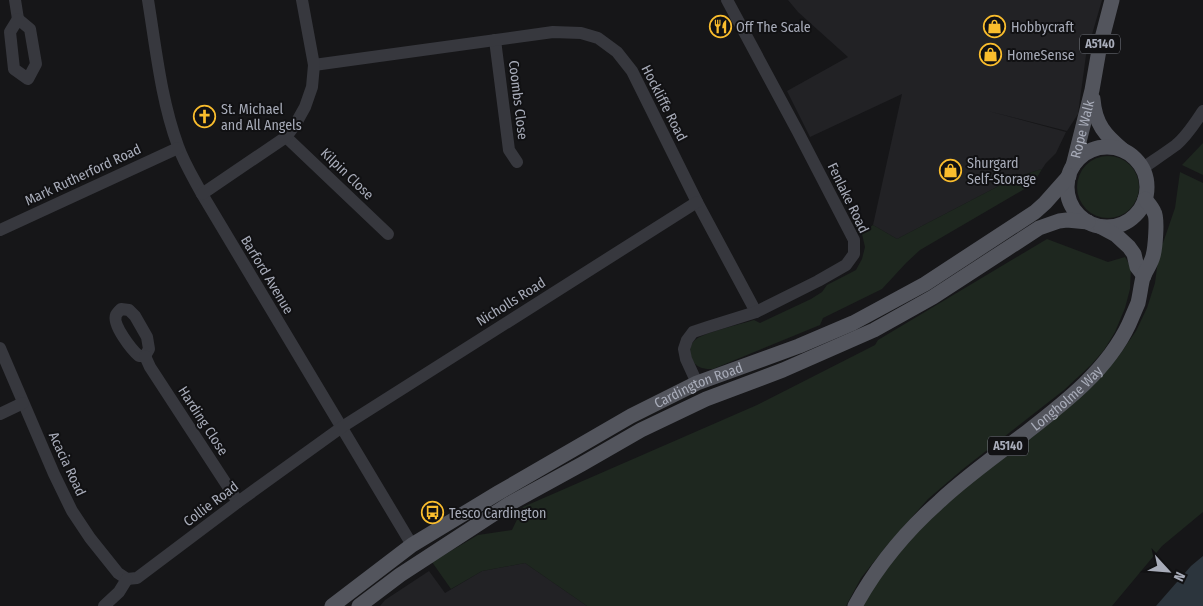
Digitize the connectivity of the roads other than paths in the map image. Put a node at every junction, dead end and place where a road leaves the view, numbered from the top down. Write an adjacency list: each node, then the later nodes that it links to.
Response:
1 (15, 0): 6 (street)
2 (148, 0): 12 (street, Barford Avenue)
3 (302, 0): 8 (street)
4 (727, 0): 24 (street, Fenlake Road)
5 (1112, 0): 9 (main road, Rope Walk / A5140)
6 (18, 19)
7 (495, 40): 8 (street, Hockliffe Road); 14 (street, Coombs Close); 19 (street, Hockliffe Road)
8 (314, 65): 11 (street)
9 (1092, 90): 13 (main road, Rope Walk / A5140); 16 (main road, Rope Walk / A5140)
10 (1203, 110): 15 (street)
11 (286, 137): 17 (street); 22 (street, Kilpin Close)
12 (178, 148): 17 (street, Barford Avenue); 21 (street, Mark Rutherford Road)
13 (1125, 151): 15 (main road); 16 (main road)
14 (517, 162)
15 (1142, 168): 18 (main road)
16 (1071, 172): 20 (main road); 27 (main road, Cardington Road)
17 (202, 194): 30 (street, Barford Avenue)
18 (1146, 199): 20 (main road); 23 (main road, Longholme Way / A5140)
19 (697, 202): 24 (street, Hockliffe Road); 30 (street, Nicholls Road)
20 (1093, 224): 23 (main road); 36 (main road, Cardington Road)
21 (0, 230)
22 (388, 234)
23 (1144, 276): 37 (main road, Longholme Way / A5140)
24 (756, 312): 27 (street, Fenlake Road)
25 (0, 348): 28 (street, Acacia Road)
26 (145, 356): 31 (street, Harding Close)
27 (697, 383): 32 (main road, Cardington Road)
28 (23, 403): 29 (street); 33 (street, Acacia Road)
29 (0, 414)
30 (342, 427): 31 (street, Collie Road); 32 (street, Barford Avenue)
31 (238, 502): 33 (street, Collie Road)
32 (412, 545): 35 (main road, Cardington Road)
33 (127, 579): 34 (street, Collie Road)
34 (104, 606)
35 (332, 606)
36 (359, 606)
37 (855, 606)

